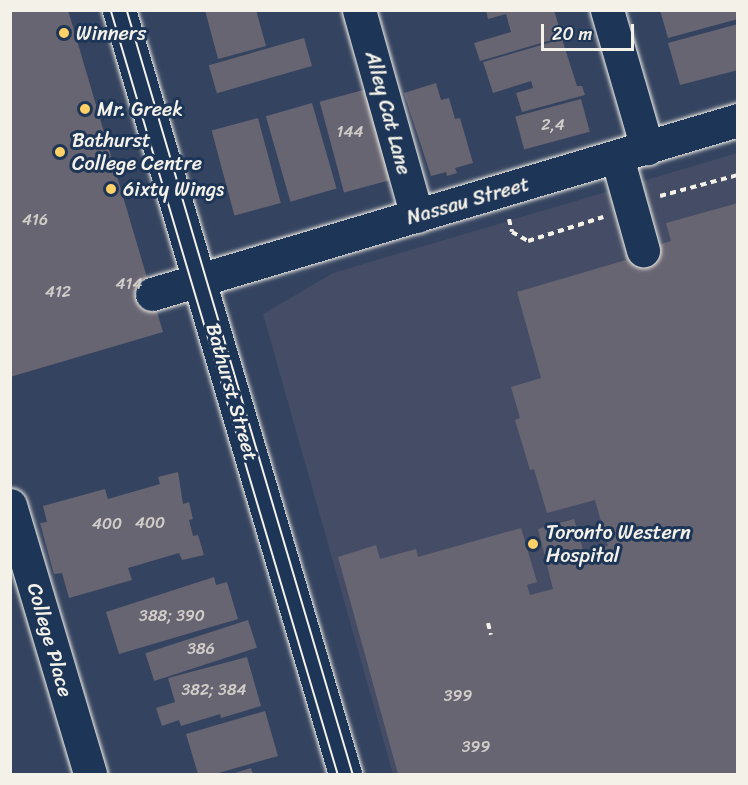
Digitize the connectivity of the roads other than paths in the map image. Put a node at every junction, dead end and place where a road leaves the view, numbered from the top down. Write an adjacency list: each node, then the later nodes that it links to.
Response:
1 (119, 10): 8 (main road, Bathurst Street)
2 (359, 10): 6 (main road, Alley Cat Lane)
3 (607, 10): 5 (main road)
4 (738, 120): 5 (main road, Nassau Street)
5 (632, 153): 6 (main road, Nassau Street); 7 (main road)
6 (417, 216): 8 (main road, Nassau Street)
7 (642, 250)
8 (199, 280): 9 (main road, Nassau Street); 12 (main road, Bathurst Street)
9 (152, 294)
10 (10, 505): 11 (main road, College Place)
11 (90, 774)
12 (345, 774)

